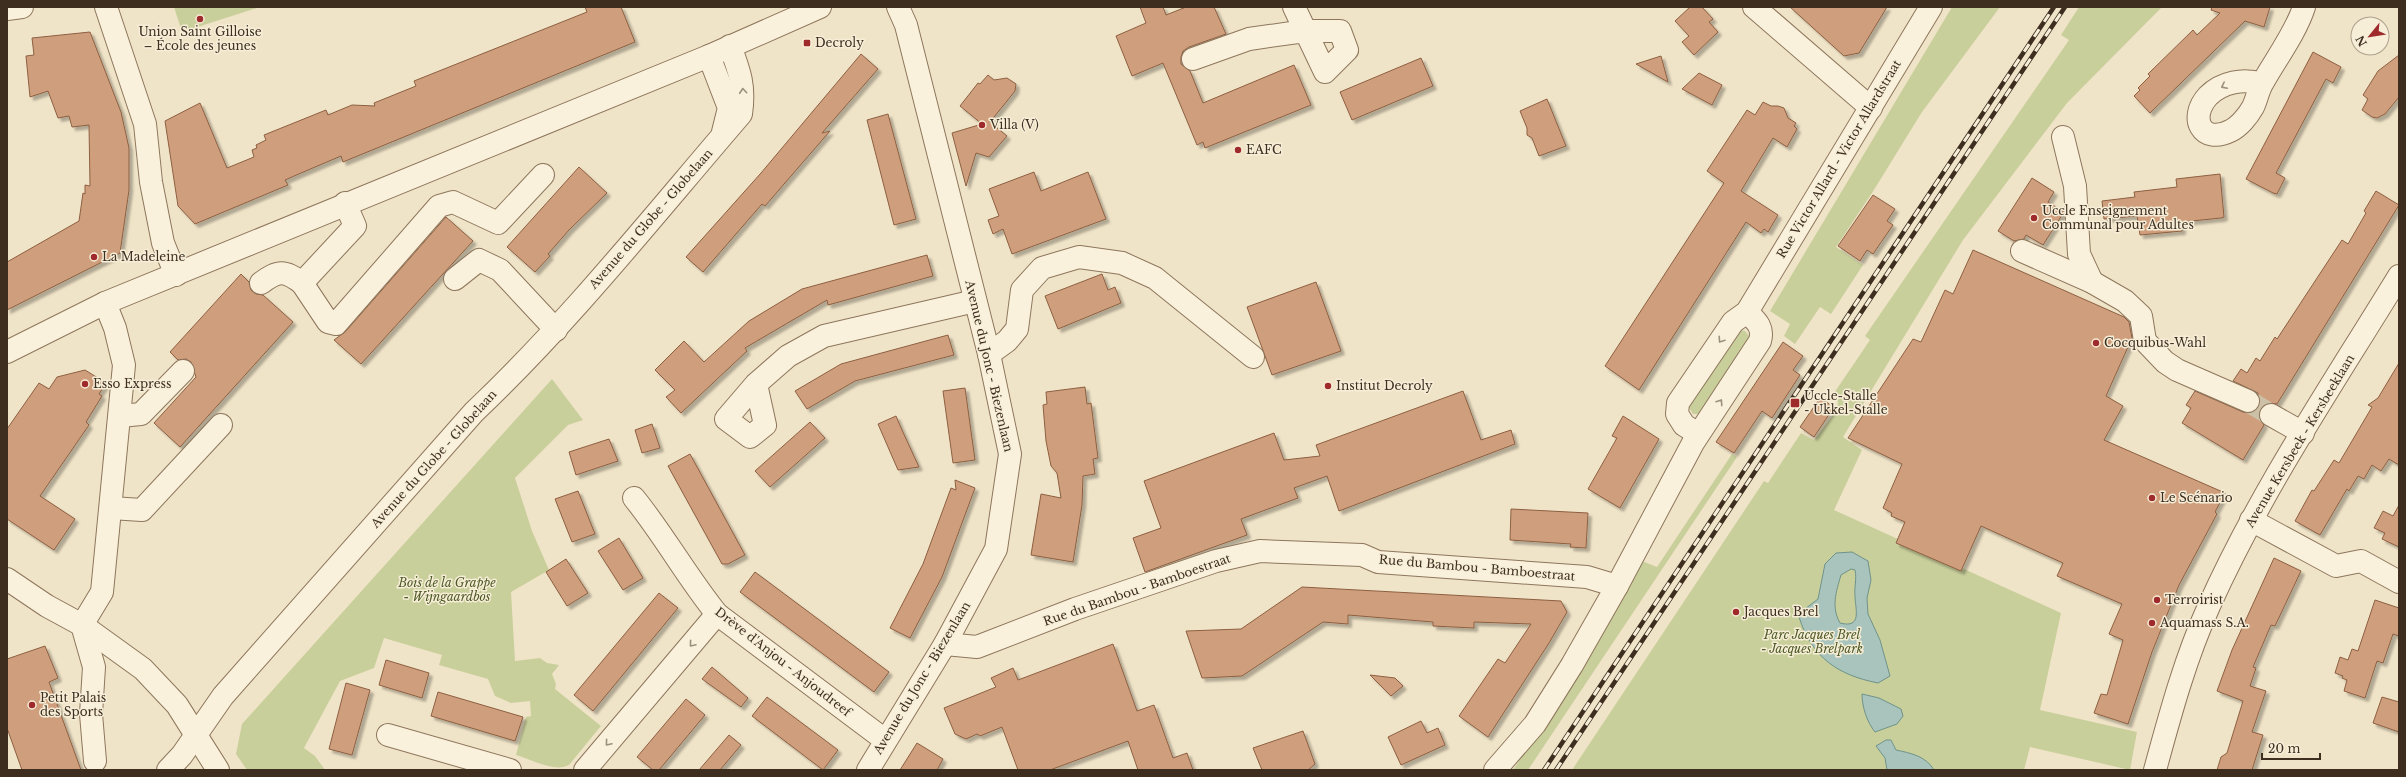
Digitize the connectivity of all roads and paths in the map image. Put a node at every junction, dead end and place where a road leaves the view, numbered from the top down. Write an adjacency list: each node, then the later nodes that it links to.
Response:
1 (22, 7): 9 (street)
2 (106, 7): 20 (street)
3 (820, 7): 10 (street)
4 (898, 7): 26 (street, Avenue du Jonc - Biezenlaan)
5 (1294, 7): 12 (street)
6 (1754, 7): 14 (street)
7 (1931, 7): 14 (street, Rue Victor Allard - Victor Allardstraat)
8 (2304, 7): 13 (street)
9 (7, 9)
10 (730, 46): 11 (street); 15 (street, Avenue du Globe - Globelaan, one-way to 10)
11 (710, 56): 15 (street, Avenue du Globe - Globelaan); 18 (street)
12 (1193, 59)
13 (2261, 84)
14 (1871, 108): 28 (street, Rue Victor Allard - Victor Allardstraat)
15 (722, 137): 29 (street, Avenue du Globe - Globelaan)
16 (2063, 137): 23 (street)
17 (543, 174): 25 (street)
18 (345, 203): 20 (street); 25 (street)
19 (2022, 251): 23 (street)
20 (176, 274): 27 (street)
21 (2399, 276): 39 (street, Avenue Kersbeek - Kersbeeklaan)
22 (455, 279): 29 (street)
23 (2092, 282): 35 (street)
24 (262, 283): 25 (street)
25 (302, 283)
26 (975, 301): 31 (street, Avenue du Jonc - Biezenlaan); 34 (street)
27 (105, 303): 30 (street); 37 (street)
28 (1747, 312): 40 (street, one-way to 28); 40 (street, Rue Victor Allard - Victor Allardstraat, one-way to 40)
29 (556, 330): 50 (street, Avenue du Globe - Globelaan)
30 (7, 352)
31 (989, 354): 32 (street); 49 (street, Avenue du Jonc - Biezenlaan)
32 (1253, 357)
33 (183, 371): 37 (street)
34 (756, 384)
35 (2248, 401)
36 (2271, 415): 39 (street)
37 (120, 416): 42 (street)
38 (221, 425): 42 (street)
39 (2303, 433): 43 (street, Avenue Kersbeek - Kersbeeklaan)
40 (1698, 434): 46 (street)
41 (634, 498): 47 (street, Drève d'Anjou - Anjoudreef)
42 (111, 508): 48 (street)
43 (2251, 520): 45 (street); 60 (street, Avenue Kersbeek - Kersbeeklaan)
44 (7, 580): 48 (street)
45 (2399, 582)
46 (1617, 586): 49 (street, Rue du Bambou - Bamboestraat); 59 (street)
47 (717, 614): 52 (street, Drève d'Anjou - Anjoudreef); 57 (street, one-way to 57)
48 (82, 625): 50 (street); 53 (street)
49 (946, 644): 52 (street, Avenue du Jonc - Biezenlaan)
50 (196, 735): 54 (street, Avenue du Globe - Globelaan); 55 (street)
51 (388, 735): 56 (street)
52 (885, 740): 58 (street, Avenue du Jonc - Biezenlaan)
53 (96, 760)
54 (168, 770)
55 (218, 770)
56 (510, 770)
57 (585, 770)
58 (868, 770)
59 (1495, 770)
60 (2155, 770)

